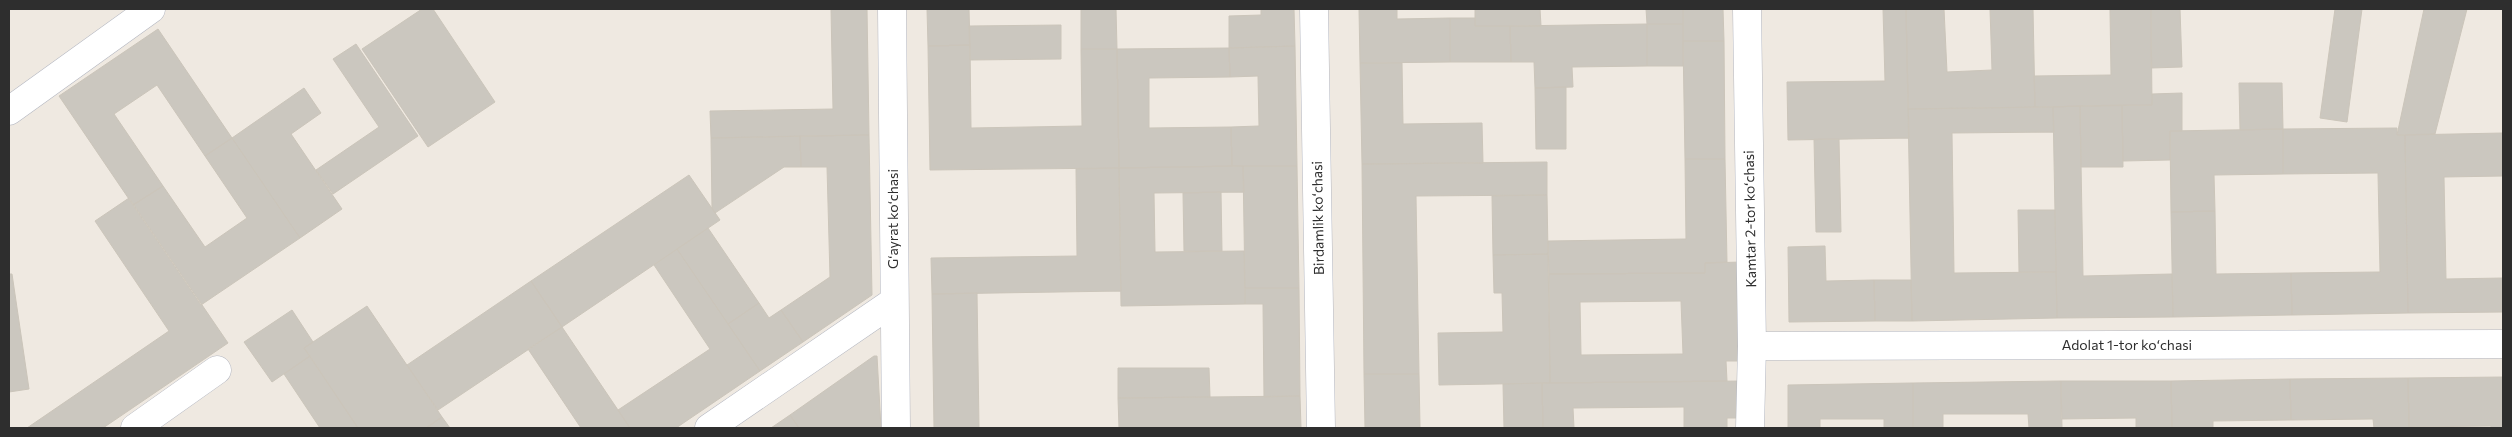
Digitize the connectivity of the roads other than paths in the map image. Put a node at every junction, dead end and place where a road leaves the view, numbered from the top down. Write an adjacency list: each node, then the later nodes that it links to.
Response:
1 (151, 9): 5 (street)
2 (892, 9): 6 (street, Gʻayrat koʻchasi)
3 (1314, 9): 13 (street, Birdamlik koʻchasi)
4 (1747, 9): 8 (street, Kamtar 2-tor koʻchasi)
5 (9, 111)
6 (893, 302): 11 (street); 12 (street, Gʻayrat koʻchasi)
7 (2503, 344): 8 (street, Adolat 1-tor koʻchasi)
8 (1752, 346): 14 (street, Kamtar 2-tor koʻchasi)
9 (217, 370): 10 (street)
10 (135, 428)
11 (709, 428)
12 (896, 428)
13 (1321, 428)
14 (1750, 428)

